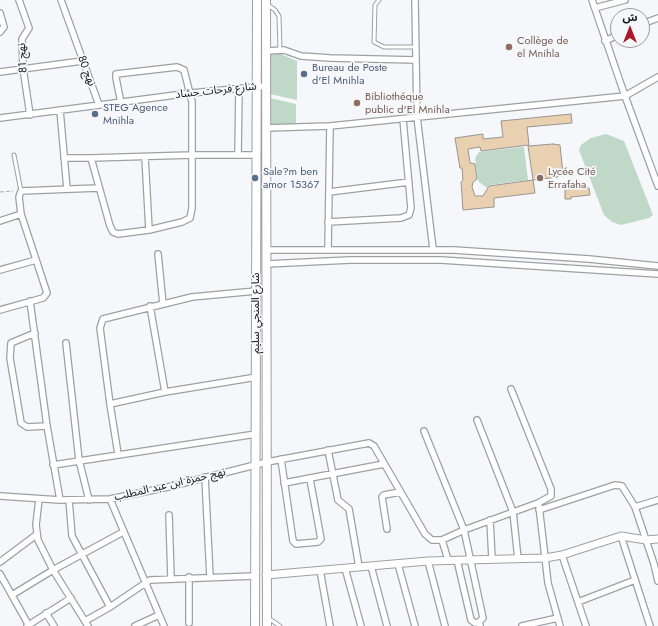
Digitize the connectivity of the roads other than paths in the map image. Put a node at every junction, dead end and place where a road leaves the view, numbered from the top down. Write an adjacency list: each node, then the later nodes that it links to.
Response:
1 (20, 0): 19 (street, نهج 81)
2 (61, 0): 18 (street, نهج 80)
3 (257, 0): 22 (main road, شارع المنجي سليم)
4 (379, 0): 14 (lane)
5 (416, 0): 14 (street)
6 (592, 0): 9 (street)
7 (625, 0): 9 (street)
8 (266, 2): 15 (lane); 16 (main road, شارع المنجي سليم)
9 (595, 8): 13 (street)
10 (0, 13): 11 (street)
11 (0, 32)
12 (610, 39): 13 (street)
13 (605, 41): 26 (street)
14 (416, 47): 17 (street)
15 (280, 50): 16 (street); 17 (street)
16 (266, 51): 23 (main road, شارع المنجي سليم)
17 (416, 60): 31 (street)
18 (82, 61): 19 (street); 28 (street, نهج 80)
19 (23, 68): 20 (street); 30 (street, نهج 81)
20 (0, 72)
21 (658, 77): 26 (street)
22 (256, 86): 23 (street, شارع فرحات حشاد); 24 (street, شارع فرحات حشاد); 38 (main road, شارع المنجي سليم)
23 (266, 86): 35 (main road, شارع المنجي سليم)
24 (239, 88): 25 (street, شارع فرحات حشاد); 37 (street)
25 (191, 93): 27 (street, شارع فرحات حشاد); 27 (street); 39 (street)
26 (625, 96): 31 (street); 44 (street)
27 (121, 103): 28 (street, شارع فرحات حشاد)
28 (98, 105): 29 (street, شارع فرحات حشاد)
29 (60, 110): 30 (street, شارع فرحات حشاد); 41 (street)
30 (30, 114): 32 (street, شارع فرحات حشاد)
31 (417, 117): 33 (street); 54 (street)
32 (0, 118)
33 (403, 119): 34 (street); 43 (street)
34 (330, 126): 35 (street); 48 (street)
35 (266, 128): 55 (main road, شارع المنجي سليم)
36 (14, 155): 47 (lane)
37 (238, 155): 38 (street); 39 (street)
38 (256, 155): 64 (main road, شارع المنجي سليم)
39 (192, 156): 40 (street); 52 (street)
40 (145, 157): 42 (street); 52 (street)
41 (64, 158): 42 (street); 46 (street)
42 (91, 158): 45 (street)
43 (408, 182): 48 (street); 51 (street)
44 (657, 183)
45 (98, 188): 46 (street); 52 (street)
46 (67, 189): 47 (street)
47 (21, 191): 49 (street)
48 (329, 192): 51 (street)
49 (21, 214): 50 (street); 58 (street)
50 (0, 221)
51 (328, 222): 53 (street)
52 (149, 230)
53 (328, 249): 54 (street); 55 (street)
54 (433, 249): 56 (street)
55 (266, 250): 60 (main road, شارع المنجي سليم)
56 (486, 251): 59 (street); 61 (street)
57 (158, 254): 66 (street)
58 (36, 260): 62 (street); 65 (street)
59 (486, 261): 60 (street); 63 (street)
60 (266, 264): 83 (main road, شارع المنجي سليم)
61 (658, 266)
62 (0, 270)
63 (658, 274)
64 (256, 291): 66 (street); 71 (main road, شارع المنجي سليم)
65 (30, 301): 68 (street); 69 (street)
66 (163, 304): 67 (street)
67 (150, 306): 73 (street); 74 (street)
68 (0, 310)
69 (35, 333): 76 (street); 76 (street)
70 (66, 343): 82 (street)
71 (257, 377): 73 (street); 78 (main road, شارع المنجي سليم)
72 (511, 389): 99 (street)
73 (165, 392): 74 (street)
74 (110, 404): 80 (street)
75 (477, 420): 101 (street)
76 (47, 426): 86 (street)
77 (424, 431): 105 (street)
78 (256, 434): 80 (street); 84 (main road, شارع المنجي سليم)
79 (328, 450): 81 (street, نهج حمزة ابن عبد المطلب); 85 (street, نهج حمزة ابن عبد المطلب); 87 (street)
80 (118, 454): 82 (street)
81 (281, 459): 83 (street, نهج حمزة ابن عبد المطلب); 90 (street)
82 (79, 460): 86 (street); 97 (street)
83 (267, 462): 84 (street, نهج حمزة ابن عبد المطلب); 129 (main road, شارع المنجي سليم)
84 (257, 464): 88 (street, نهج حمزة ابن عبد المطلب); 130 (main road, شارع المنجي سليم)
85 (384, 464): 87 (street); 91 (street)
86 (53, 465): 95 (street)
87 (333, 474): 89 (street); 124 (street)
88 (205, 478): 94 (street, نهج حمزة ابن عبد المطلب); 131 (street)
89 (310, 479): 90 (street); 90 (street)
90 (284, 483)
91 (400, 492): 104 (street); 110 (street)
92 (0, 494): 93 (street, نهج حمزة ابن عبد المطلب)
93 (39, 499): 95 (street, نهج حمزة ابن عبد المطلب); 107 (street)
94 (110, 499): 97 (street, نهج حمزة ابن عبد المطلب); 106 (street)
95 (60, 500): 96 (street, نهج حمزة ابن عبد المطلب)
96 (69, 500): 97 (street, نهج حمزة ابن عبد المطلب); 112 (street)
97 (89, 500)
98 (658, 500): 100 (street)
99 (539, 506): 100 (street); 101 (street); 114 (street)
100 (635, 507): 111 (street)
101 (513, 512): 103 (street); 117 (street)
102 (169, 515): 132 (street)
103 (490, 520): 105 (street); 116 (street)
104 (387, 529)
105 (464, 530): 110 (street); 115 (street)
106 (123, 532): 112 (street); 136 (street)
107 (36, 535): 121 (street); 126 (street)
108 (621, 536): 111 (street); 113 (street); 134 (street)
109 (658, 538): 111 (street)
110 (442, 540): 118 (street)
111 (646, 540): 135 (street)
112 (81, 555): 126 (street); 140 (street)
113 (562, 555): 114 (street); 139 (street)
114 (545, 558): 117 (street); 144 (street)
115 (470, 559): 116 (street); 119 (street); 147 (street)
116 (492, 559): 117 (street)
117 (518, 559)
118 (448, 560): 119 (street); 120 (street)
119 (457, 560): 147 (street)
120 (428, 561): 122 (street); 160 (street)
121 (0, 562)
122 (398, 564): 123 (street); 159 (street)
123 (371, 566): 124 (street); 158 (street)
124 (359, 567): 125 (street)
125 (345, 568): 127 (street); 157 (street)
126 (53, 570): 137 (street); 138 (street)
127 (320, 570): 129 (street); 156 (street)
128 (0, 574): 137 (street)
129 (266, 575): 143 (main road, شارع المنجي سليم)
130 (254, 576): 131 (street); 153 (main road, شارع المنجي سليم)
131 (210, 577): 133 (street)
132 (171, 578): 133 (street); 136 (street)
133 (189, 578): 146 (street)
134 (635, 580): 139 (street); 164 (street)
135 (658, 581)
136 (145, 582): 140 (street); 142 (street)
137 (12, 595): 148 (street)
138 (71, 598): 141 (street); 145 (street)
139 (578, 602): 163 (street)
140 (110, 607): 145 (street)
141 (46, 613): 148 (street); 150 (street)
142 (159, 615): 151 (street); 152 (street)
143 (267, 617): 154 (main road, شارع المنجي سليم); 155 (lane)
144 (558, 618): 149 (street); 162 (street)
145 (87, 623)
146 (189, 623)
147 (480, 624)
148 (27, 625)
149 (531, 625): 161 (street)
150 (54, 626)
151 (135, 626)
152 (164, 626)
153 (255, 626)
154 (267, 626)
155 (280, 626)
156 (330, 626)
157 (361, 626)
158 (388, 626)
159 (415, 626)
160 (445, 626)
161 (522, 626)
162 (560, 626)
163 (586, 626)
164 (650, 626)

